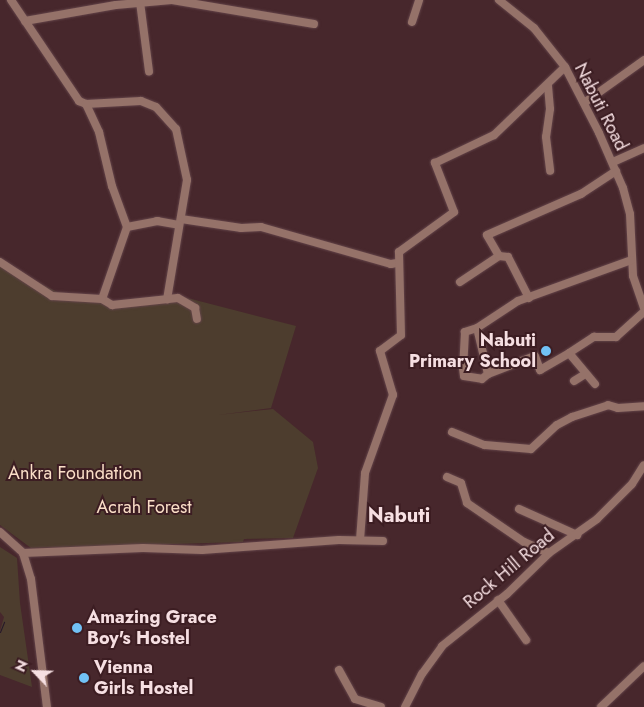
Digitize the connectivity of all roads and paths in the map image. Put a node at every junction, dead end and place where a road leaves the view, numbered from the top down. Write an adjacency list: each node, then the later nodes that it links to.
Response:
1 (11, 0): 6 (street)
2 (419, 0): 7 (street)
3 (499, 0): 10 (street, Nabuti Road)
4 (150, 1): 5 (street); 8 (street)
5 (140, 2): 6 (street); 11 (street)
6 (25, 21): 14 (street)
7 (412, 22)
8 (314, 24)
9 (644, 60): 13 (street)
10 (564, 67): 12 (street); 13 (street, Nabuti Road)
11 (149, 71)
12 (548, 86): 17 (street); 24 (street)
13 (584, 103): 16 (street, Nabuti Road)
14 (86, 104): 19 (street); 20 (street)
15 (644, 148): 16 (street)
16 (613, 162): 18 (street, Nabuti Road)
17 (550, 170)
18 (616, 171): 21 (street); 22 (street, Nabuti Road)
19 (180, 222): 20 (street); 24 (street); 28 (street)
20 (127, 227): 26 (street)
21 (500, 256): 25 (street); 27 (street)
22 (631, 260): 27 (street); 29 (street, Nabuti Road)
23 (0, 262): 26 (street)
24 (397, 263): 45 (street)
25 (460, 282)
26 (102, 298): 28 (street)
27 (529, 298): 32 (street)
28 (167, 299): 31 (street)
29 (644, 308)
30 (644, 312): 33 (street)
31 (197, 320)
32 (477, 328): 34 (street); 34 (street)
33 (569, 353): 34 (street); 35 (street)
34 (488, 374)
35 (585, 374): 36 (street); 37 (street)
36 (574, 381)
37 (595, 384)
38 (644, 406): 39 (street)
39 (452, 432)
40 (644, 465): 44 (street, Rock Hill Road)
41 (447, 477): 48 (street)
42 (519, 509): 44 (street)
43 (0, 532): 47 (street)
44 (577, 535): 48 (street, Rock Hill Road)
45 (360, 540): 46 (street); 47 (street)
46 (384, 541)
47 (23, 553): 55 (street)
48 (549, 553): 49 (street, Rock Hill Road)
49 (498, 600): 50 (street); 57 (street, Rock Hill Road)
50 (526, 640)
51 (644, 666): 53 (street)
52 (339, 670): 56 (street)
53 (636, 674): 54 (street); 58 (street)
54 (644, 679)
55 (47, 707)
56 (382, 707)
57 (405, 707)
58 (601, 707)

